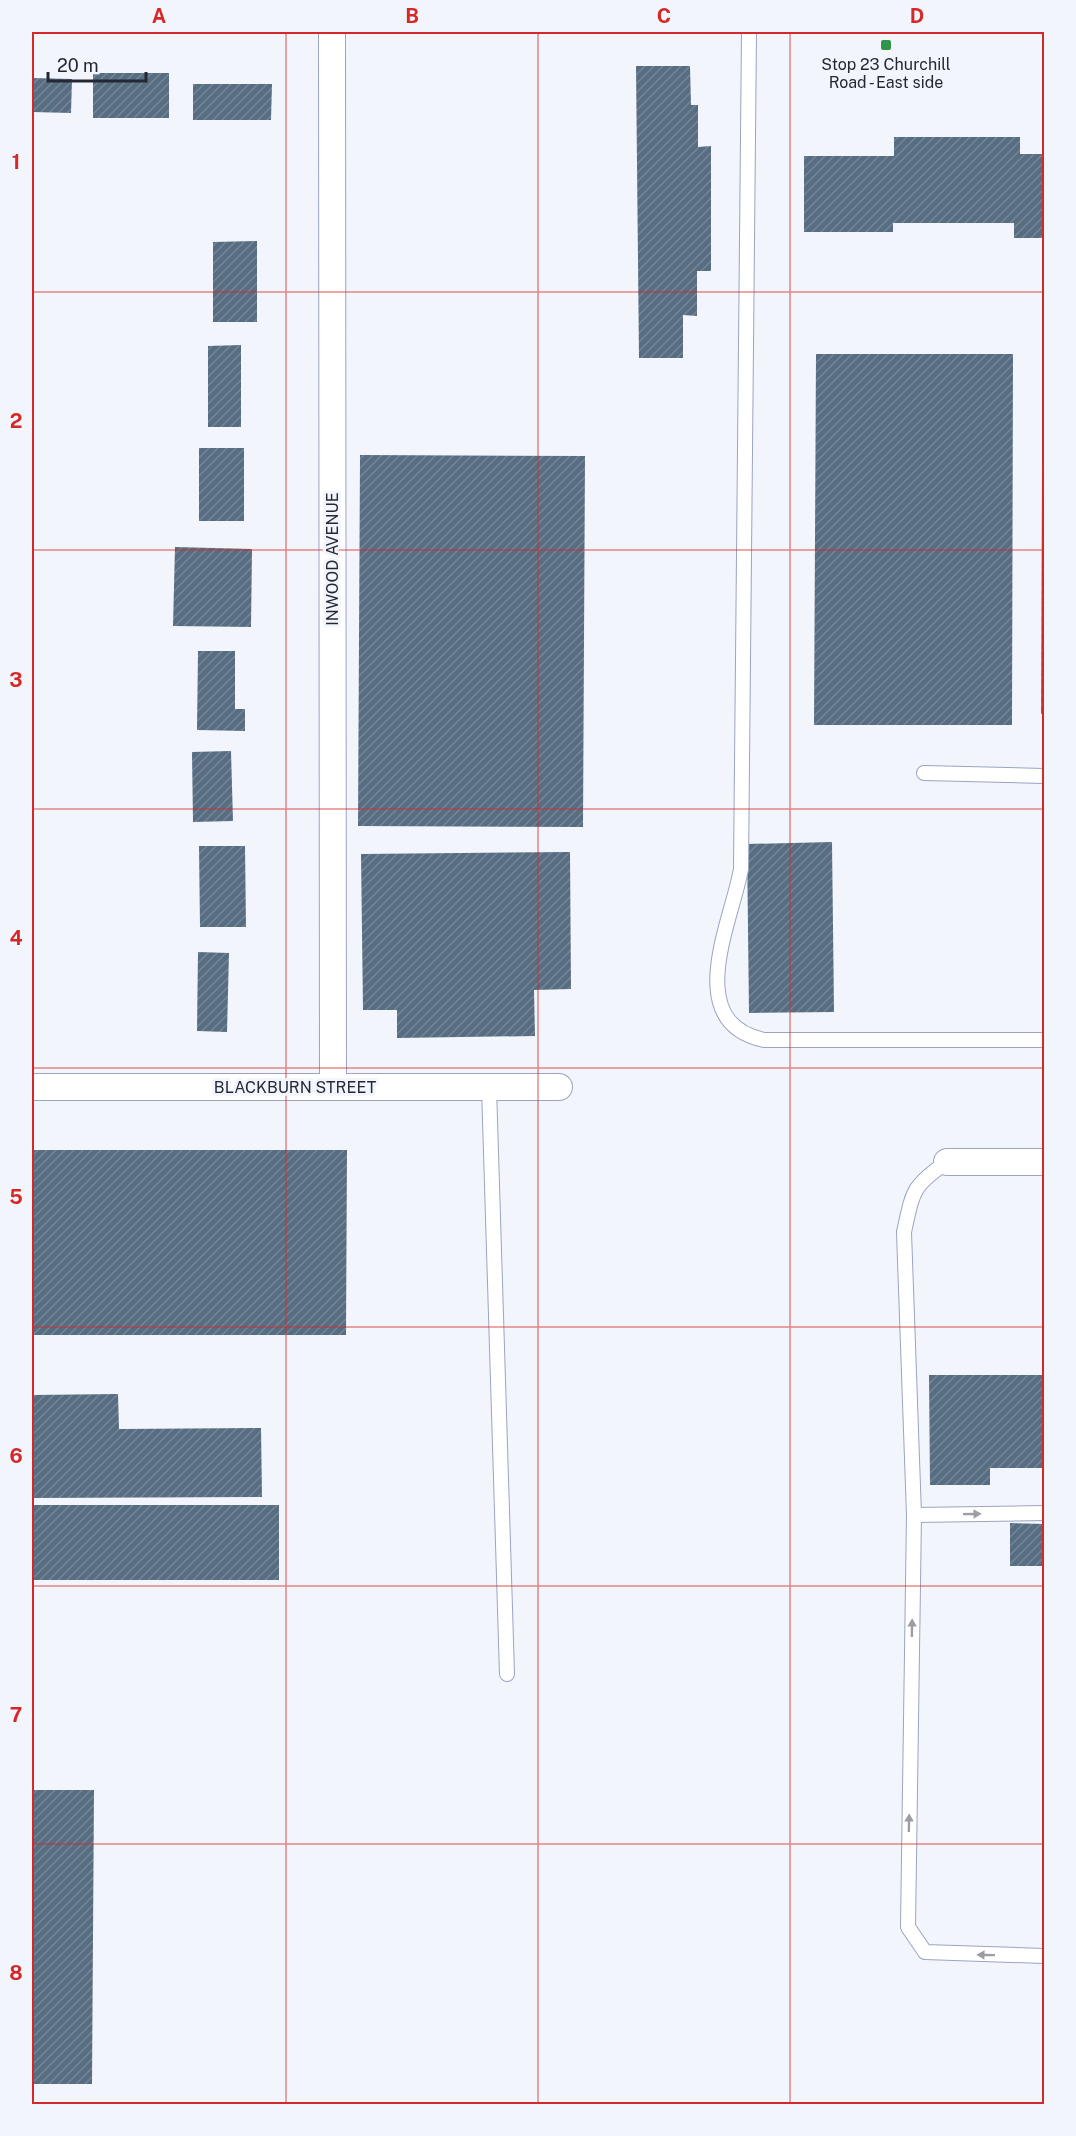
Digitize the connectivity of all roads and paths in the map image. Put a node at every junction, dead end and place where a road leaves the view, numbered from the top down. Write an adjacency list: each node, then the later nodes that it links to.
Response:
1 (332, 32): 7 (street, INWOOD AVENUE)
2 (749, 32): 5 (lane)
3 (924, 773): 4 (lane)
4 (1044, 776)
5 (1044, 1040)
6 (32, 1087): 7 (street, BLACKBURN STREET)
7 (333, 1087): 8 (street, BLACKBURN STREET)
8 (489, 1087): 9 (street, BLACKBURN STREET); 14 (lane)
9 (559, 1087)
10 (947, 1162): 11 (street); 13 (lane)
11 (1044, 1162)
12 (1044, 1513): 13 (lane, one-way to 12)
13 (914, 1515): 15 (lane, one-way to 13)
14 (507, 1674)
15 (1044, 1956)

